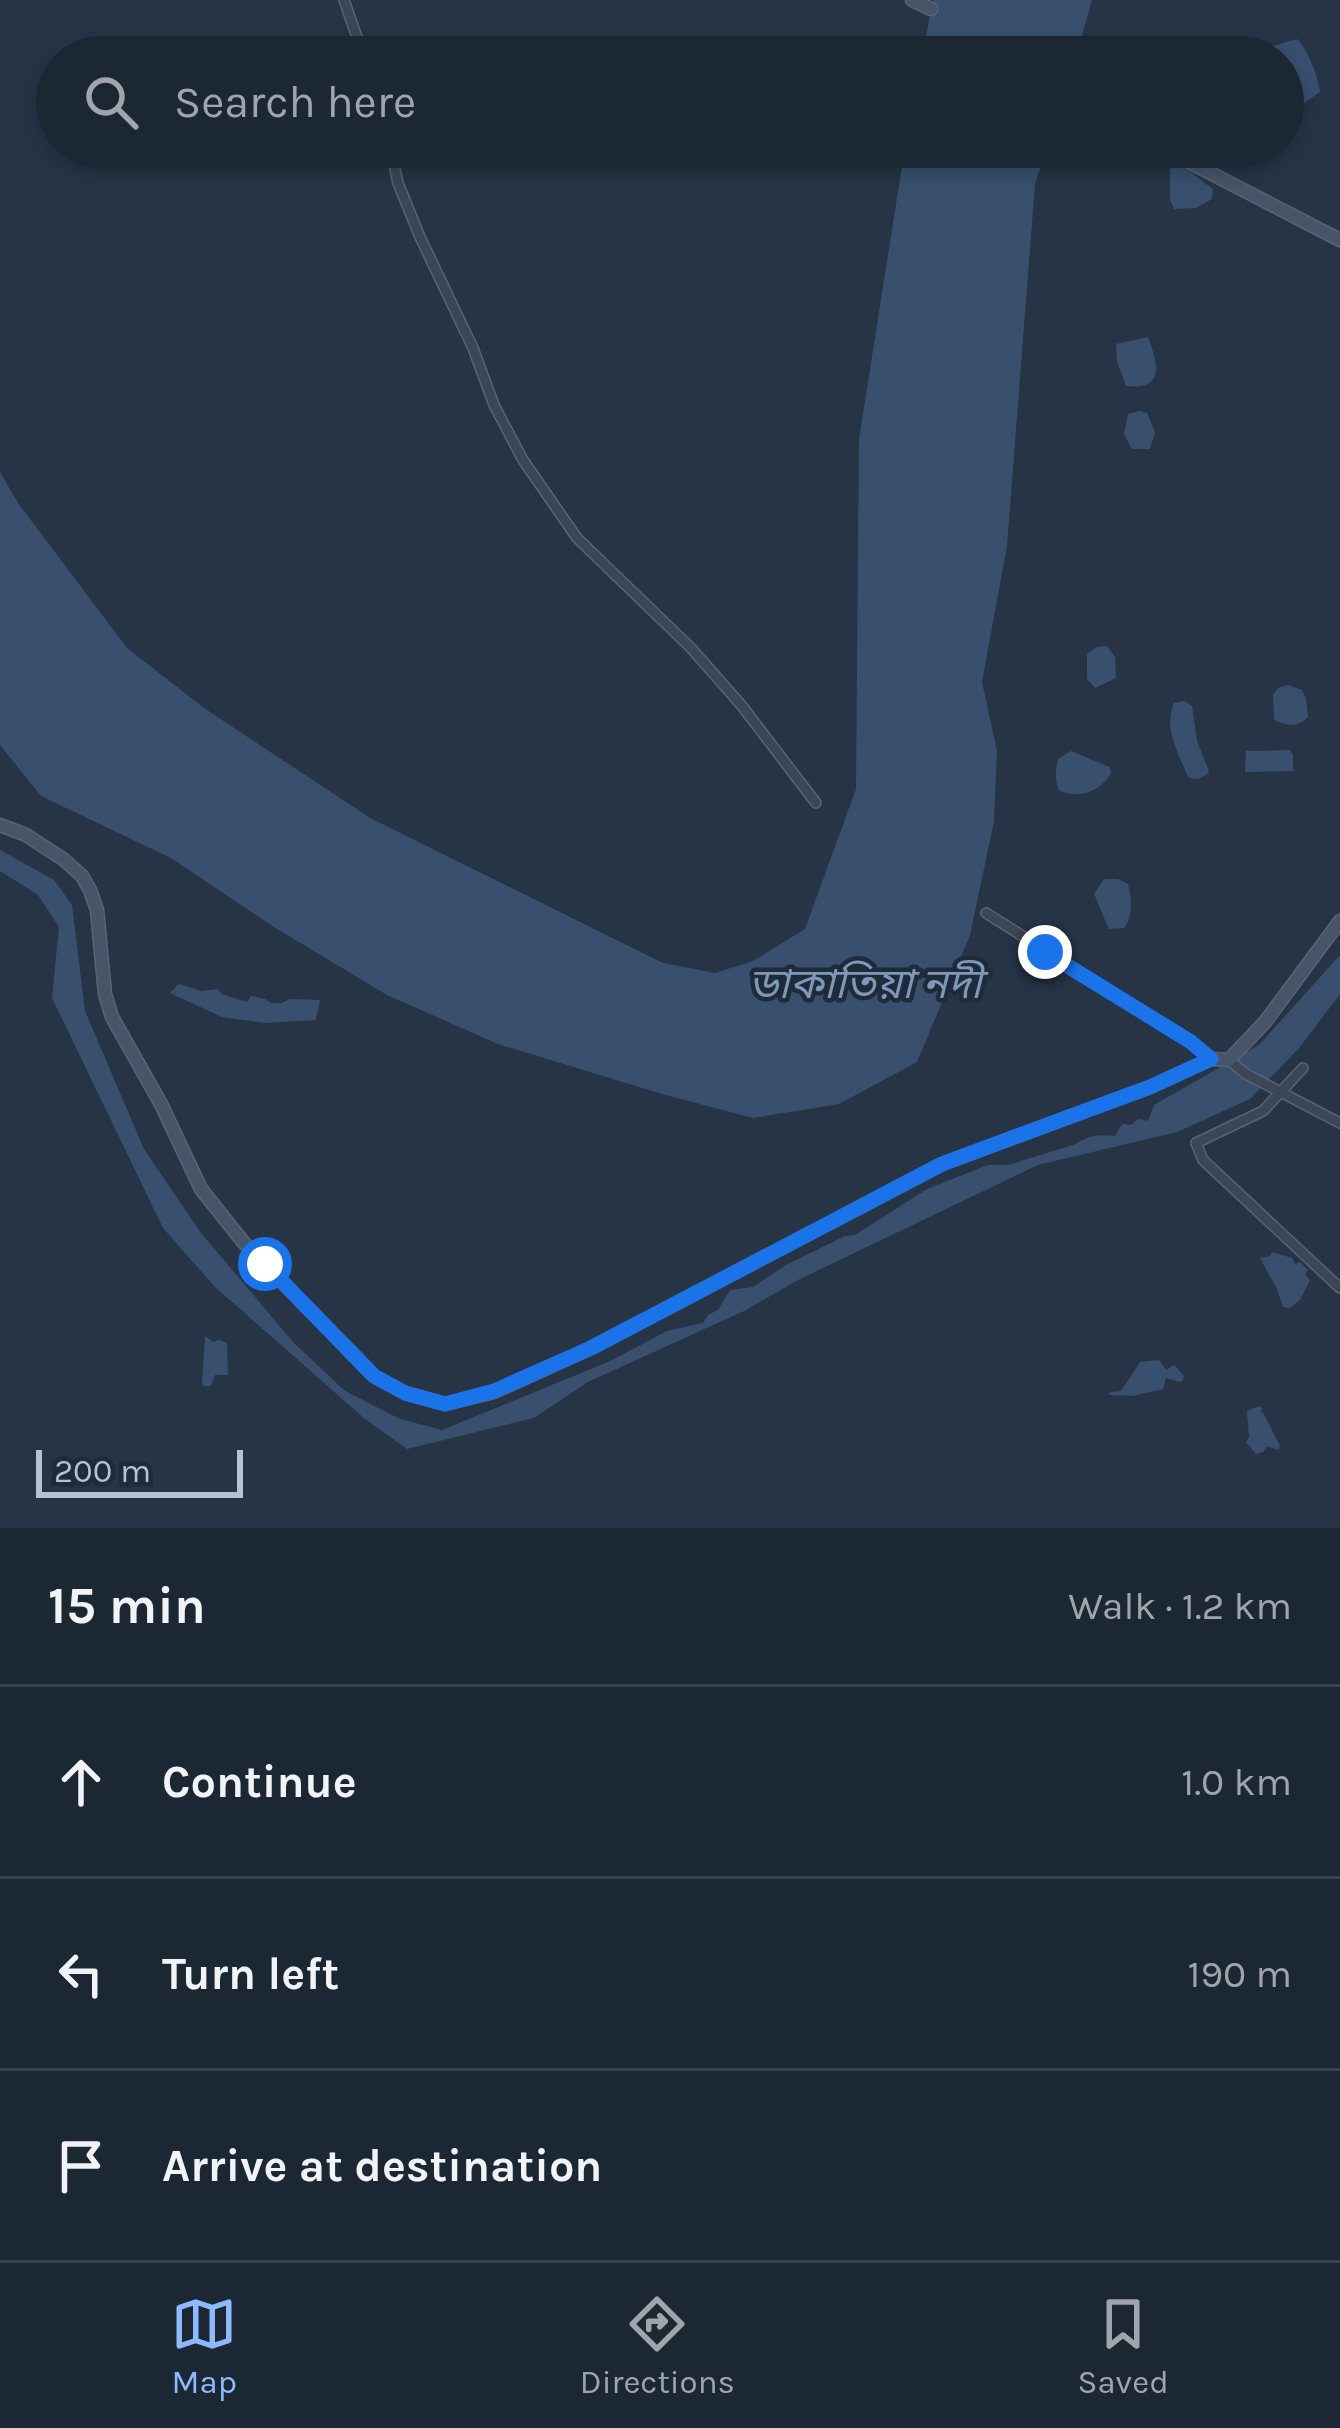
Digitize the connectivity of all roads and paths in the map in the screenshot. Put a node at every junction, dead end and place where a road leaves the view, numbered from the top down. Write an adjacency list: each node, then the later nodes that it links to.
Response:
1 (344, 0): 4 (street)
2 (912, 0): 3 (main road)
3 (931, 9)
4 (357, 36)
5 (395, 168): 8 (street)
6 (1201, 168): 7 (main road)
7 (1340, 240)
8 (816, 803)
9 (0, 825): 12 (main road)
10 (986, 913): 12 (street)
11 (1340, 921): 13 (main road)
12 (1211, 1059): 13 (main road)
13 (1229, 1060): 15 (street)
14 (1303, 1068): 15 (street)
15 (1281, 1093): 16 (street); 17 (street)
16 (1340, 1123)
17 (1340, 1288)

